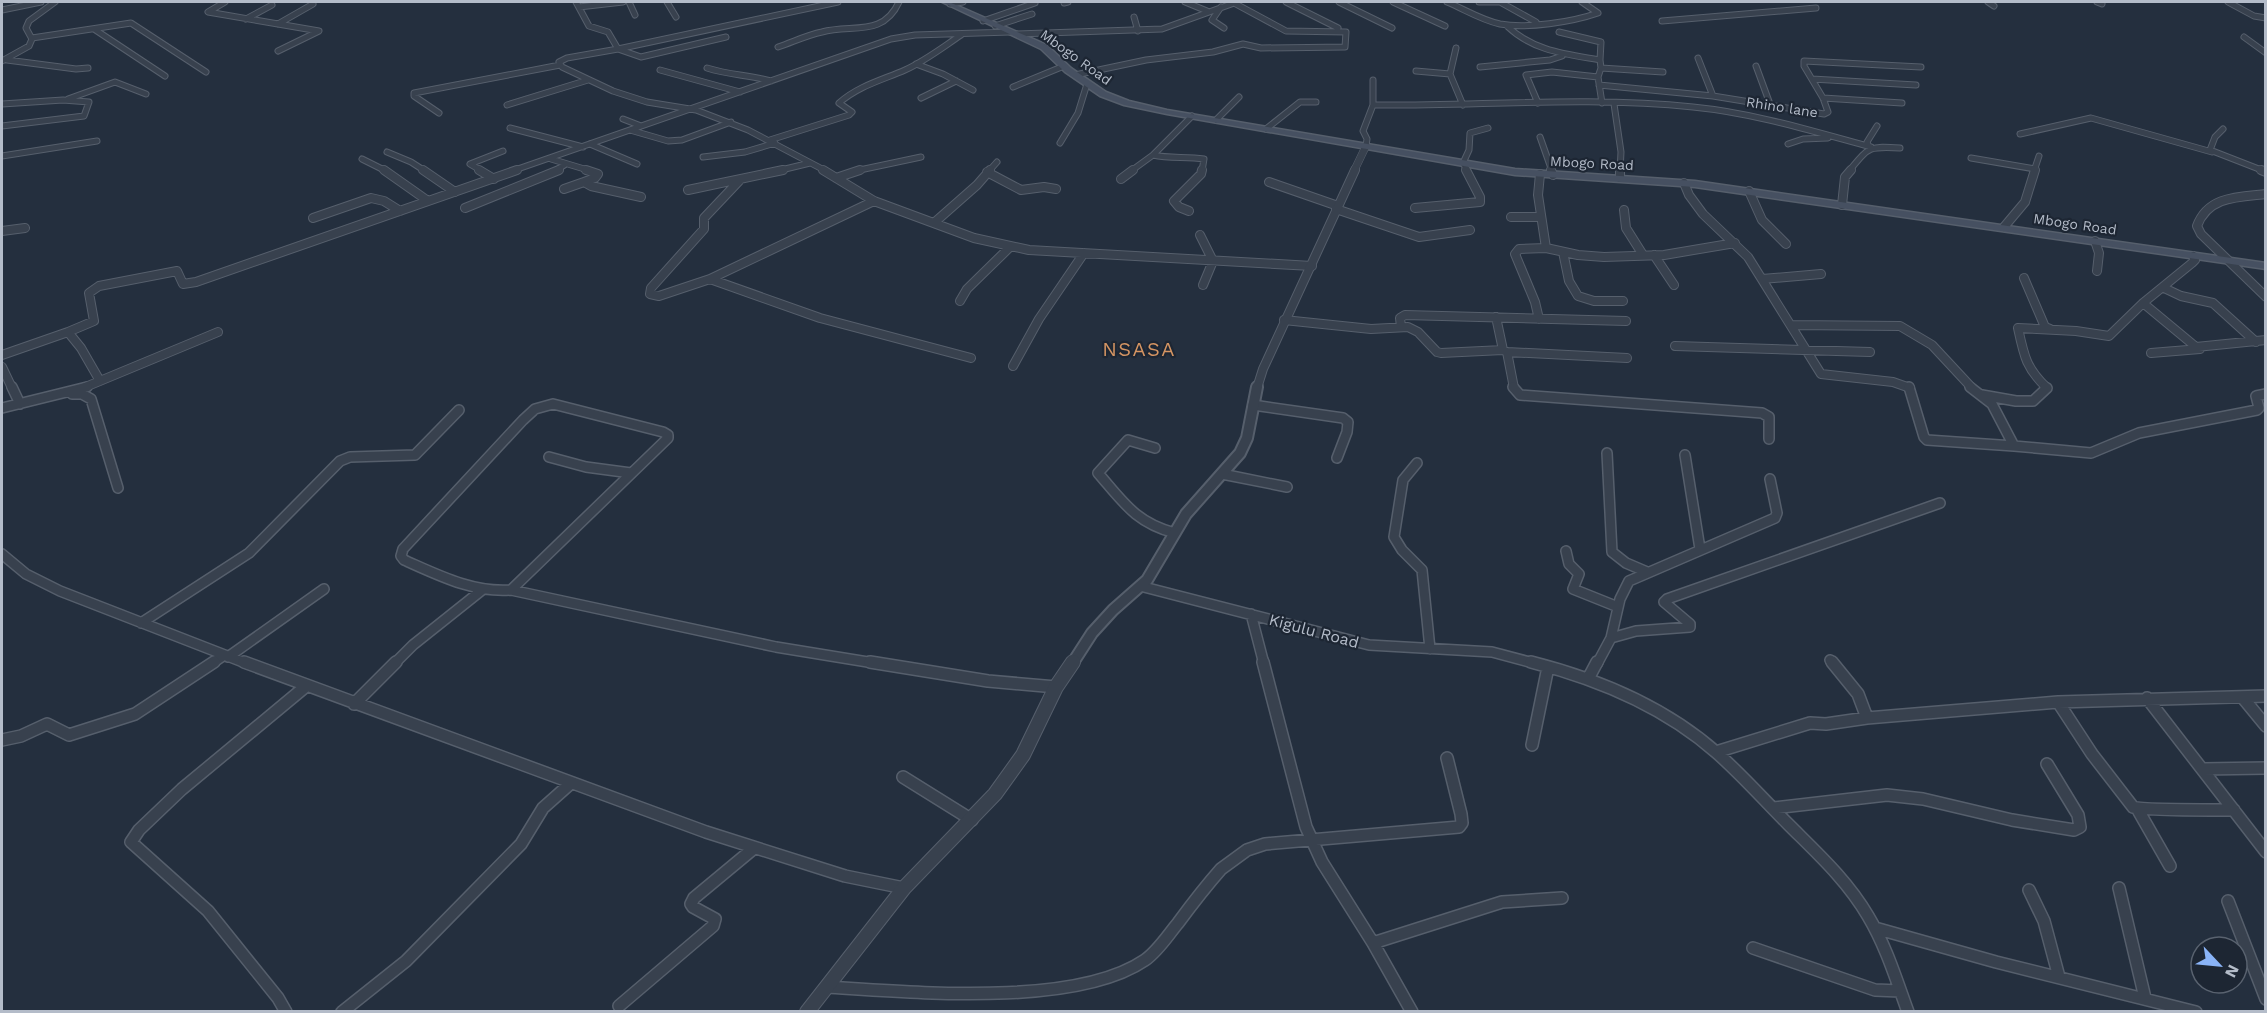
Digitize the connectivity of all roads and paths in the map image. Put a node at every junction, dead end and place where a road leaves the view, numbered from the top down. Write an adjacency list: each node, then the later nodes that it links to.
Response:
1 (41, 2): 29 (street)
2 (55, 2): 54 (street)
3 (225, 2): 36 (street)
4 (623, 2): 25 (street)
5 (629, 2): 32 (street)
6 (667, 2): 33 (street)
7 (838, 2): 58 (street)
8 (899, 2): 55 (street)
9 (963, 2): 22 (street)
10 (1185, 2): 30 (street)
11 (1237, 2): 28 (street); 56 (street)
12 (1286, 2): 45 (street)
13 (1339, 2): 46 (street)
14 (1393, 2): 42 (street)
15 (1447, 2): 43 (street)
16 (1479, 2): 17 (street)
17 (1493, 2): 39 (street)
18 (1582, 2): 39 (street)
19 (1809, 2): 38 (street)
20 (1988, 2): 27 (street)
21 (2228, 2): 35 (street)
22 (948, 3): 37 (main road, Mbogo Road)
23 (1035, 3): 37 (street)
24 (313, 4): 40 (street)
25 (578, 4): 58 (street)
26 (272, 5): 36 (street)
27 (1994, 6)
28 (1221, 7): 30 (street); 44 (street)
29 (2, 10)
30 (1207, 11): 48 (street)
31 (1032, 14): 41 (street)
32 (635, 15)
33 (676, 17)
34 (1134, 17): 48 (street)
35 (2265, 18)
36 (246, 19): 40 (street)
37 (983, 21): 41 (main road, Mbogo Road)
38 (1662, 21)
39 (1536, 22): 43 (street)
40 (278, 24): 59 (street)
41 (995, 26): 50 (main road, Mbogo Road)
42 (1445, 26)
43 (1507, 26): 63 (street)
44 (1224, 28)
45 (1338, 28)
46 (1392, 28)
47 (94, 29): 54 (street); 79 (street); 83 (street)
48 (1138, 31): 50 (street)
49 (1559, 32): 66 (street)
50 (1014, 33): 51 (street); 70 (main road, Mbogo Road)
51 (963, 34): 68 (street); 88 (street)
52 (726, 37): 58 (street)
53 (2244, 37): 61 (street)
54 (32, 38): 65 (street)
55 (778, 47)
56 (1254, 47): 62 (street); 82 (street)
57 (1456, 48): 81 (street)
58 (618, 49): 69 (street)
59 (278, 51)
60 (1524, 53): 67 (street)
61 (2265, 53)
62 (1264, 55)
63 (1562, 56): 66 (street); 67 (street)
64 (1698, 58): 97 (street)
65 (3, 60): 74 (street)
66 (1600, 60): 76 (street)
67 (1530, 61): 72 (street)
68 (916, 64): 89 (street); 130 (street)
69 (560, 65): 86 (street); 113 (street)
70 (1064, 66): 82 (main road, Mbogo Road); 93 (street)
71 (1756, 66): 108 (street)
72 (1480, 67)
73 (1921, 67): 85 (street, Rhino lane)
74 (88, 68)
75 (707, 68): 88 (street)
76 (1601, 68): 80 (street); 84 (street)
77 (660, 70): 95 (street)
78 (1416, 71): 81 (street)
79 (206, 72)
80 (1663, 72)
81 (1450, 74): 111 (street)
82 (1075, 75): 90 (main road, Mbogo Road)
83 (165, 76)
84 (1598, 77): 91 (street); 103 (street)
85 (1812, 79): 92 (street); 100 (street, Rhino lane)
86 (588, 80): 109 (street); 112 (street)
87 (1373, 80): 110 (street)
88 (771, 81): 95 (street)
89 (956, 81): 94 (street); 99 (street)
90 (1087, 84): 114 (main road, Mbogo Road); 131 (street)
91 (1599, 85): 97 (street, Rhino lane); 104 (street)
92 (1916, 85)
93 (1013, 87)
94 (974, 90)
95 (740, 92): 112 (street)
96 (146, 94): 101 (street)
97 (1713, 96): 108 (street, Rhino lane)
98 (1239, 97): 116 (street)
99 (921, 98)
100 (1823, 98): 105 (street); 108 (street, Rhino lane)
101 (63, 100): 106 (street); 118 (street)
102 (1316, 102): 123 (street)
103 (1538, 103): 104 (street); 111 (street)
104 (1602, 103): 107 (street)
105 (1902, 103)
106 (2, 104)
107 (1614, 104): 128 (street); 159 (street)
108 (1770, 104)
109 (507, 105)
110 (1373, 105): 111 (street); 134 (street)
111 (1463, 105)
112 (691, 109): 117 (street); 119 (street)
113 (438, 113)
114 (1192, 116): 116 (main road, Mbogo Road); 140 (street)
115 (623, 119): 119 (street)
116 (1216, 120): 123 (main road, Mbogo Road)
117 (731, 122): 125 (street); 130 (street)
118 (2, 126)
119 (641, 126): 125 (street)
120 (1877, 126): 135 (street)
121 (510, 128): 133 (street)
122 (1488, 128): 150 (street)
123 (1266, 129): 134 (main road, Mbogo Road)
124 (2223, 129): 139 (street)
125 (630, 130): 133 (street)
126 (2020, 134): 139 (street)
127 (1540, 137): 157 (street)
128 (1834, 137): 132 (street); 135 (street)
129 (97, 141): 141 (street)
130 (772, 141): 143 (street); 149 (street)
131 (1060, 143)
132 (1788, 144)
133 (586, 146): 147 (street); 152 (street)
134 (1366, 146): 150 (main road, Mbogo Road); 176 (street)
135 (1870, 147): 136 (street); 175 (street)
136 (1900, 148)
137 (503, 151): 160 (street)
138 (387, 152): 170 (street)
139 (2212, 152): 155 (street)
140 (1153, 155): 161 (street); 181 (street)
141 (2, 156)
142 (2039, 156): 153 (street)
143 (703, 157)
144 (921, 157): 158 (street)
145 (1971, 158): 153 (street)
146 (362, 159): 173 (street)
147 (551, 159): 151 (street); 160 (street)
148 (997, 162): 154 (street)
149 (810, 163): 158 (street); 162 (street)
150 (1462, 163): 156 (main road, Mbogo Road); 178 (street)
151 (566, 164): 163 (street); 177 (street)
152 (637, 164)
153 (2035, 169): 186 (street)
154 (987, 172): 167 (street); 185 (street)
155 (2265, 172)
156 (1540, 174): 157 (main road, Mbogo Road); 183 (street)
157 (1553, 175): 159 (main road, Mbogo Road)
158 (836, 178): 174 (street)
159 (1620, 178): 165 (main road, Mbogo Road)
160 (494, 179): 170 (street)
161 (1122, 179)
162 (739, 181): 168 (street); 208 (street)
163 (584, 182): 166 (street); 172 (street)
164 (1269, 182): 176 (street)
165 (1684, 183): 169 (main road, Mbogo Road); 192 (street)
166 (564, 189)
167 (1056, 189)
168 (688, 190)
169 (1749, 191): 175 (main road, Mbogo Road); 193 (street)
170 (454, 192): 173 (street)
171 (2265, 194): 202 (street)
172 (641, 197)
173 (428, 201): 180 (street)
174 (874, 201): 185 (street); 208 (street)
175 (1842, 205): 186 (main road, Mbogo Road)
176 (1337, 207): 188 (street); 203 (street)
177 (465, 208)
178 (1415, 208)
179 (1624, 210): 198 (street)
180 (400, 211): 184 (street); 224 (street)
181 (1189, 211)
182 (1511, 217): 183 (street)
183 (1541, 217): 195 (street)
184 (313, 218)
185 (935, 222): 194 (street)
186 (2004, 227): 191 (main road, Mbogo Road)
187 (25, 228): 189 (street)
188 (1470, 230)
189 (2, 231)
190 (1200, 235): 201 (street)
191 (2095, 241): 200 (main road, Mbogo Road); 205 (street)
192 (1735, 243): 199 (street); 209 (street)
193 (1786, 244)
194 (1010, 247): 197 (street); 214 (street)
195 (1546, 248): 196 (street); 218 (street)
196 (1563, 252): 198 (street); 215 (street)
197 (1084, 254): 201 (street); 237 (street)
198 (1643, 255): 199 (street)
199 (1654, 255): 211 (street)
200 (2193, 256): 202 (main road, Mbogo Road); 212 (street)
201 (1214, 261): 203 (street); 210 (street)
202 (2231, 261): 204 (main road, Mbogo Road); 213 (street)
203 (1312, 266): 219 (street)
204 (2265, 266)
205 (2097, 271)
206 (1821, 274): 209 (street)
207 (2024, 278): 223 (street)
208 (710, 279): 235 (street)
209 (1762, 279): 221 (street)
210 (1203, 285)
211 (1674, 285)
212 (2164, 288): 216 (street); 227 (street)
213 (2265, 297)
214 (960, 301)
215 (1623, 301)
216 (2143, 303): 223 (street); 229 (street)
217 (1496, 317): 218 (street); 222 (street); 231 (street)
218 (1539, 319): 220 (street)
219 (1284, 320): 222 (street); 244 (street)
220 (1626, 321)
221 (1792, 325): 230 (street); 242 (street)
222 (1401, 327): 231 (street)
223 (2050, 329): 242 (street)
224 (68, 332): 234 (street); 239 (street)
225 (218, 332): 239 (street)
226 (2265, 340): 227 (street)
227 (2256, 342): 229 (street)
228 (1675, 346): 230 (street)
229 (2202, 348): 233 (street)
230 (1808, 350): 232 (street); 248 (street)
231 (1505, 351): 236 (street); 247 (street)
232 (1870, 352)
233 (2151, 354)
234 (2, 355)
235 (971, 358)
236 (1627, 358)
237 (1013, 366)
238 (2, 368): 243 (street)
239 (100, 381): 240 (street)
240 (67, 393): 243 (street); 259 (street)
241 (2265, 394): 248 (street)
242 (1980, 395): 248 (street)
243 (20, 404): 245 (street)
244 (1253, 405): 253 (street); 256 (street)
245 (2, 408)
246 (459, 410): 272 (street)
247 (1769, 439)
248 (2014, 446)
249 (1155, 448): 261 (street)
250 (1607, 453): 265 (street)
251 (1685, 455): 262 (street)
252 (549, 457): 255 (street)
253 (1337, 458)
254 (1417, 463): 274 (street)
255 (632, 473): 268 (street); 269 (street)
256 (1222, 474): 258 (street); 261 (street)
257 (1770, 479): 262 (street)
258 (1287, 487)
259 (118, 488)
260 (1940, 503): 273 (street)
261 (1175, 533): 266 (street)
262 (1701, 549): 265 (street)
263 (1566, 551): 270 (street)
264 (2, 554): 272 (street)
265 (1647, 572): 270 (street)
266 (1140, 586): 271 (street, Kigulu Road); 280 (street)
267 (324, 590): 275 (street)
268 (482, 590): 269 (street); 285 (street)
269 (511, 590): 280 (street)
270 (1618, 608): 273 (street)
271 (1251, 614): 274 (street, Kigulu Road); 301 (street)
272 (141, 623): 275 (street)
273 (1611, 638): 278 (street)
274 (1430, 649): 277 (street, Kigulu Road)
275 (225, 657): 279 (street); 288 (street)
276 (1830, 660): 286 (street)
277 (1548, 668): 278 (street, Kigulu Road); 289 (street)
278 (1588, 679): 290 (street, Kigulu Road)
279 (305, 687): 285 (street); 319 (street)
280 (1056, 687): 300 (street)
281 (2265, 696): 283 (street)
282 (2147, 698): 283 (street); 284 (street); 294 (street)
283 (2243, 698): 287 (street)
284 (2058, 702): 286 (street); 298 (street)
285 (354, 704): 296 (street)
286 (1867, 718): 290 (street)
287 (2265, 726)
288 (2, 740)
289 (1532, 745)
290 (1716, 752): 297 (street, Kigulu Road)
291 (1447, 758): 301 (street)
292 (2047, 764): 297 (street)
293 (2265, 768): 294 (street)
294 (2203, 770): 299 (street)
295 (903, 777): 300 (street)
296 (570, 784): 302 (street); 320 (street)
297 (1774, 808): 310 (street, Kigulu Road)
298 (2138, 810): 299 (street); 304 (street)
299 (2234, 810): 303 (street)
300 (972, 820): 305 (street)
301 (1312, 839): 311 (street); 314 (street)
302 (753, 849): 305 (street); 318 (street)
303 (2265, 852)
304 (2170, 866)
305 (904, 888): 314 (street)
306 (2119, 888): 316 (street)
307 (2029, 890): 313 (street)
308 (1562, 898): 311 (street)
309 (2228, 902): 317 (street)
310 (1875, 928): 313 (street); 315 (street, Kigulu Road)
311 (1373, 942): 322 (street)
312 (1754, 948): 315 (street)
313 (2059, 977): 316 (street)
314 (826, 987): 321 (street)
315 (1900, 991): 323 (street, Kigulu Road)
316 (2145, 998): 324 (street)
317 (2265, 999)
318 (619, 1006)
319 (286, 1011)
320 (342, 1011)
321 (807, 1011)
322 (1412, 1011)
323 (1908, 1011)
324 (2196, 1011)

